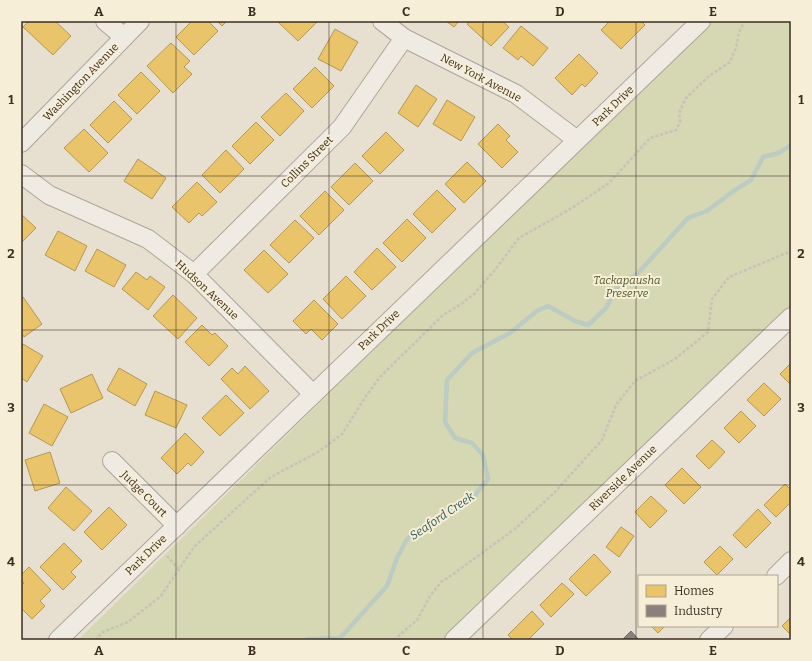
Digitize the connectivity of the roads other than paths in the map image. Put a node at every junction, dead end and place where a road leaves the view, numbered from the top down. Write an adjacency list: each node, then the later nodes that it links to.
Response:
1 (105, 21): 5 (street)
2 (140, 21): 5 (street, Washington Avenue)
3 (382, 21): 6 (street, New York Avenue)
4 (692, 24): 7 (street, Park Drive)
5 (124, 37): 8 (street, Washington Avenue)
6 (404, 38): 7 (street, New York Avenue); 10 (street, Collins Street)
7 (577, 140): 12 (street, Park Drive)
8 (21, 143)
9 (21, 174): 10 (street, Hudson Avenue)
10 (194, 274): 12 (street, Hudson Avenue)
11 (791, 316): 19 (street, Riverside Avenue)
12 (313, 394): 14 (street, Park Drive)
13 (112, 461): 14 (street, Judge Court)
14 (177, 526): 18 (street, Park Drive)
15 (791, 561): 16 (street)
16 (777, 575)
17 (723, 627): 20 (street)
18 (58, 640)
19 (454, 640)
20 (709, 640)

